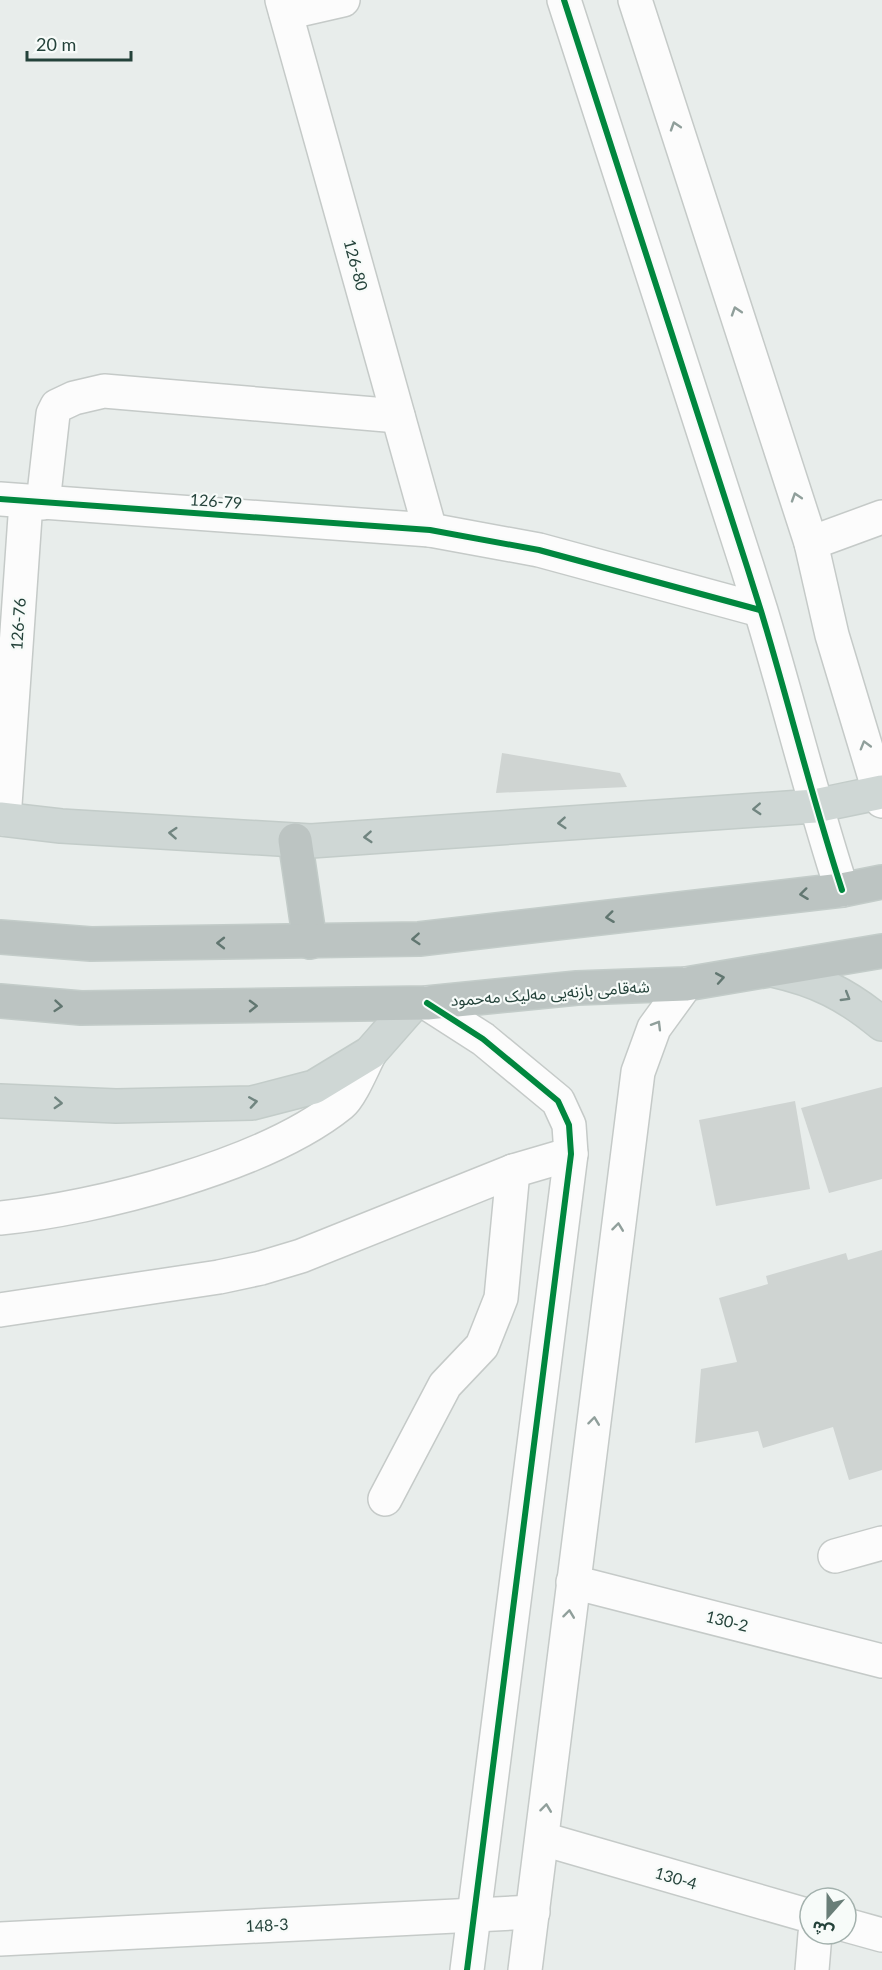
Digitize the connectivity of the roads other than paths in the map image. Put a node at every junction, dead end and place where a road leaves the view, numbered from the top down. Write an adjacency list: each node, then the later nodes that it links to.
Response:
1 (343, 0): 4 (street)
2 (564, 0): 10 (street)
3 (635, 0): 9 (street, one-way to 3)
4 (284, 6): 5 (street, 126-80)
5 (398, 416): 6 (street, 126-76); 8 (street, 126-80)
6 (23, 501): 8 (street, 126-79); 13 (street, 126-76)
7 (882, 517): 9 (street)
8 (430, 530): 10 (street, 126-79)
9 (811, 543): 11 (street, one-way to 9)
10 (760, 610): 12 (street)
11 (881, 795): 12 (main road)
12 (815, 806): 14 (main road, one-way to 14); 16 (street)
13 (2, 819): 14 (main road, one-way to 13)
14 (295, 840): 18 (highway)
15 (882, 882): 16 (highway)
16 (842, 890): 18 (highway, one-way to 18)
17 (0, 937): 18 (highway, one-way to 17)
18 (310, 942)
19 (882, 951): 20 (highway, شەقامی بازنەیی مەلیک مەحمود)
20 (772, 970): 21 (highway, شەقامی بازنەیی مەلیک مەحمود, one-way to 20); 24 (main road, one-way to 24)
21 (686, 984): 23 (highway, شەقامی بازنەیی مەلیک مەحمود); 34 (street, one-way to 21)
22 (0, 1001): 23 (highway, شەقامی بازنەیی مەلیک مەحمود, one-way to 23)
23 (420, 1003): 25 (main road); 27 (street)
24 (882, 1023)
25 (370, 1053): 26 (main road, one-way to 25); 29 (street)
26 (0, 1101)
27 (571, 1154): 28 (street); 39 (street)
28 (513, 1171): 30 (street); 31 (street)
29 (0, 1218)
30 (0, 1311)
31 (385, 1499)
32 (882, 1543): 33 (street)
33 (835, 1556)
34 (573, 1582): 35 (street, 130-2); 36 (street, one-way to 34)
35 (882, 1661)
36 (543, 1839): 37 (street); 38 (street, 130-4)
37 (533, 1912): 39 (street, 148-3); 45 (street)
38 (798, 1913)
39 (474, 1914): 42 (street, 148-3); 44 (street)
40 (858, 1928): 41 (street)
41 (882, 1935)
42 (0, 1939)
43 (814, 1946): 46 (street)
44 (467, 1970)
45 (525, 1970)
46 (812, 1970)

